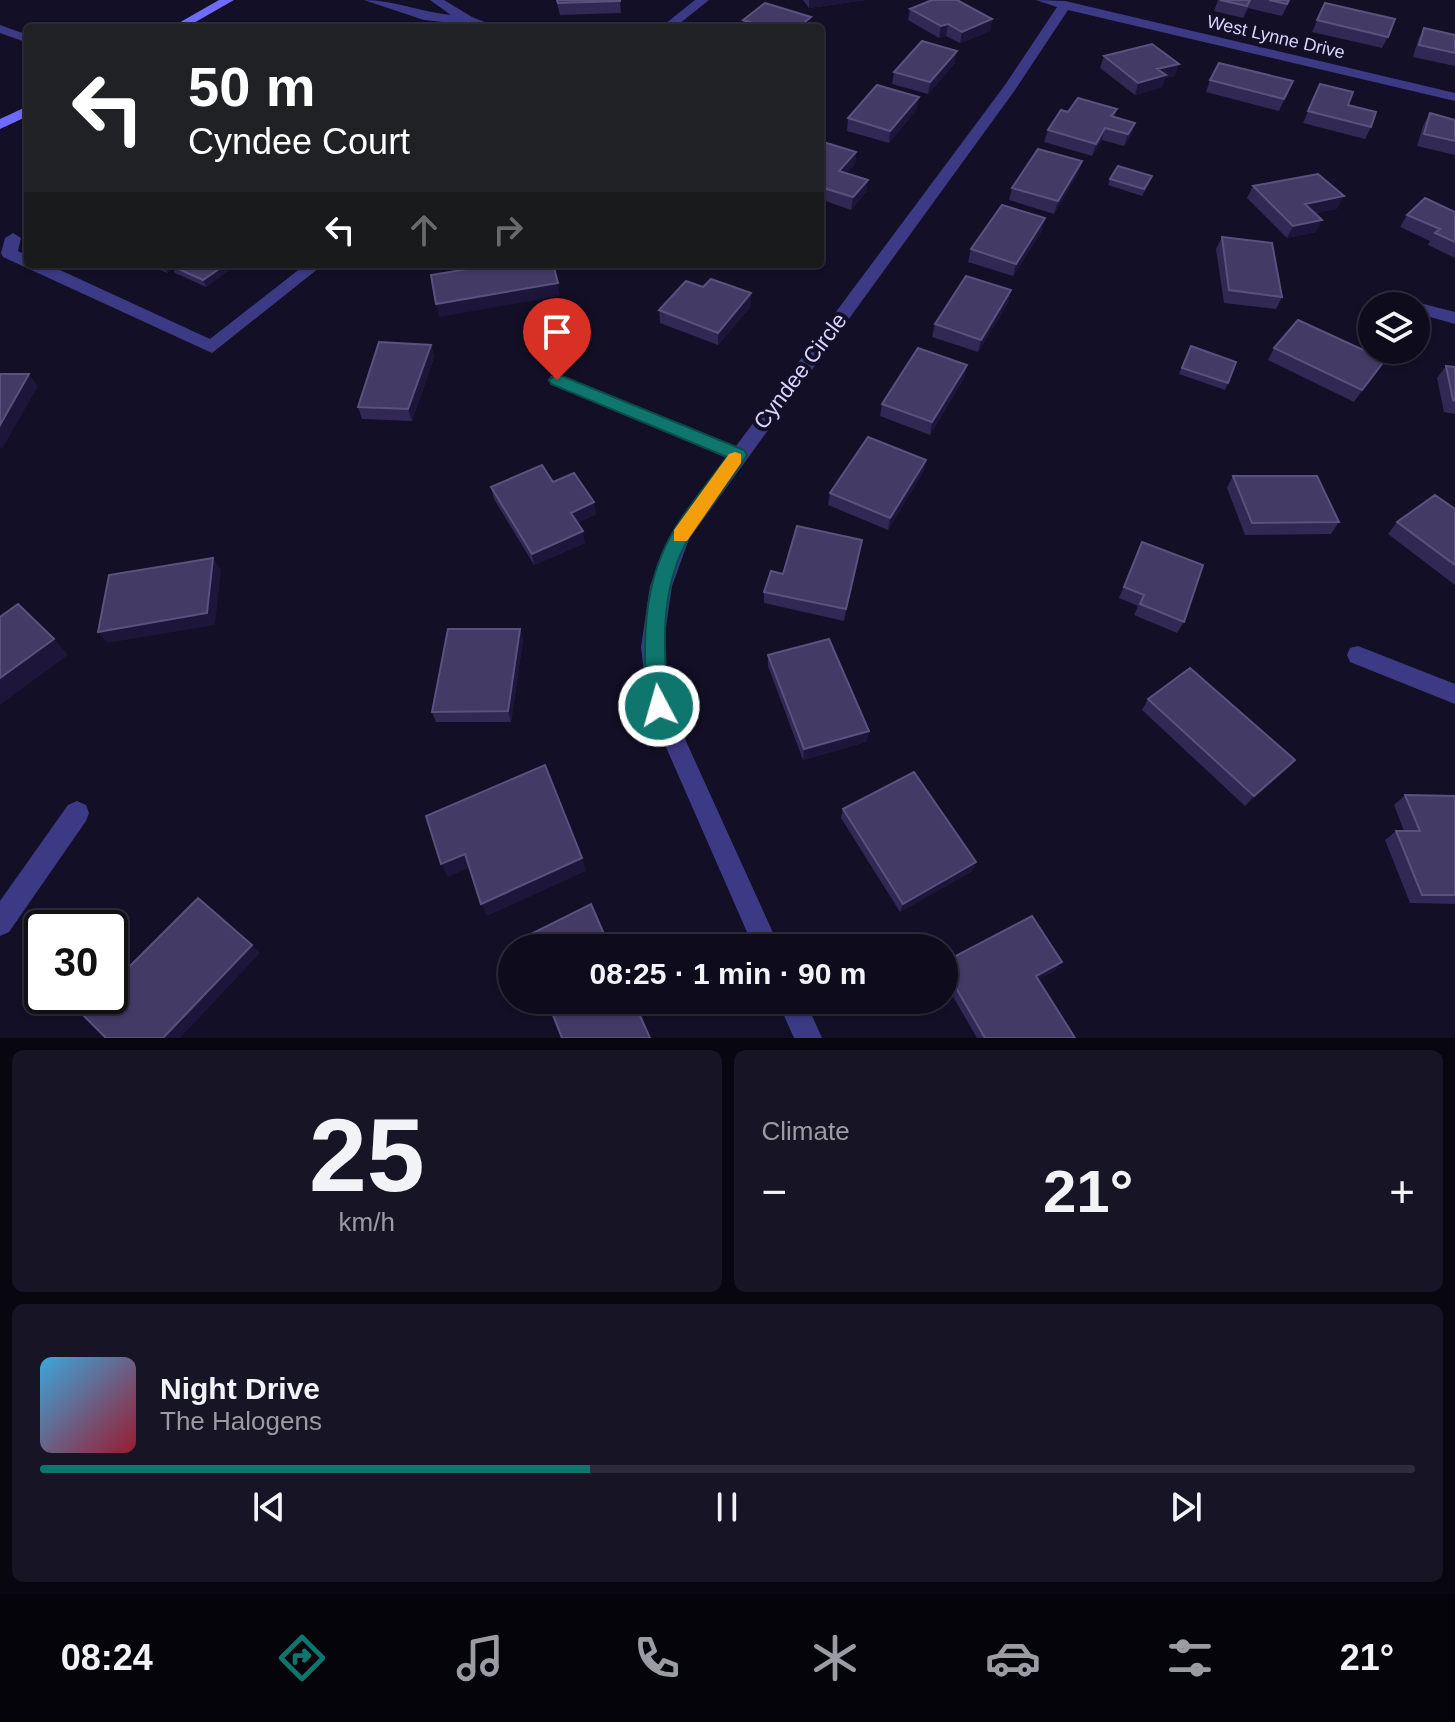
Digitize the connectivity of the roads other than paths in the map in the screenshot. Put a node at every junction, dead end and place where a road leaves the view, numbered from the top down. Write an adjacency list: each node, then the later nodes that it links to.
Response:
1 (225, 0): 8 (main road)
2 (370, 0): 7 (street)
3 (436, 0): 7 (street)
4 (703, 0): 10 (street)
5 (1042, 0): 6 (street, West Lynne Drive)
6 (1065, 5): 13 (street, West Lynne Drive); 23 (street, Cyndee Circle)
7 (468, 20): 9 (street)
8 (183, 24)
9 (481, 24)
10 (671, 24)
11 (0, 29): 12 (street)
12 (24, 38)
13 (1455, 97)
14 (24, 112): 15 (main road)
15 (0, 125)
16 (14, 233): 17 (street)
17 (24, 260)
18 (42, 268): 19 (street)
19 (311, 268)
20 (1430, 311): 21 (street)
21 (1455, 318)
22 (557, 380): 23 (street)
23 (738, 455): 28 (street, Cyndee Circle)
24 (1358, 655): 25 (street)
25 (1455, 694)
26 (77, 813): 27 (street)
27 (0, 923)
28 (761, 934)
29 (797, 1014): 30 (street)
30 (808, 1038)

